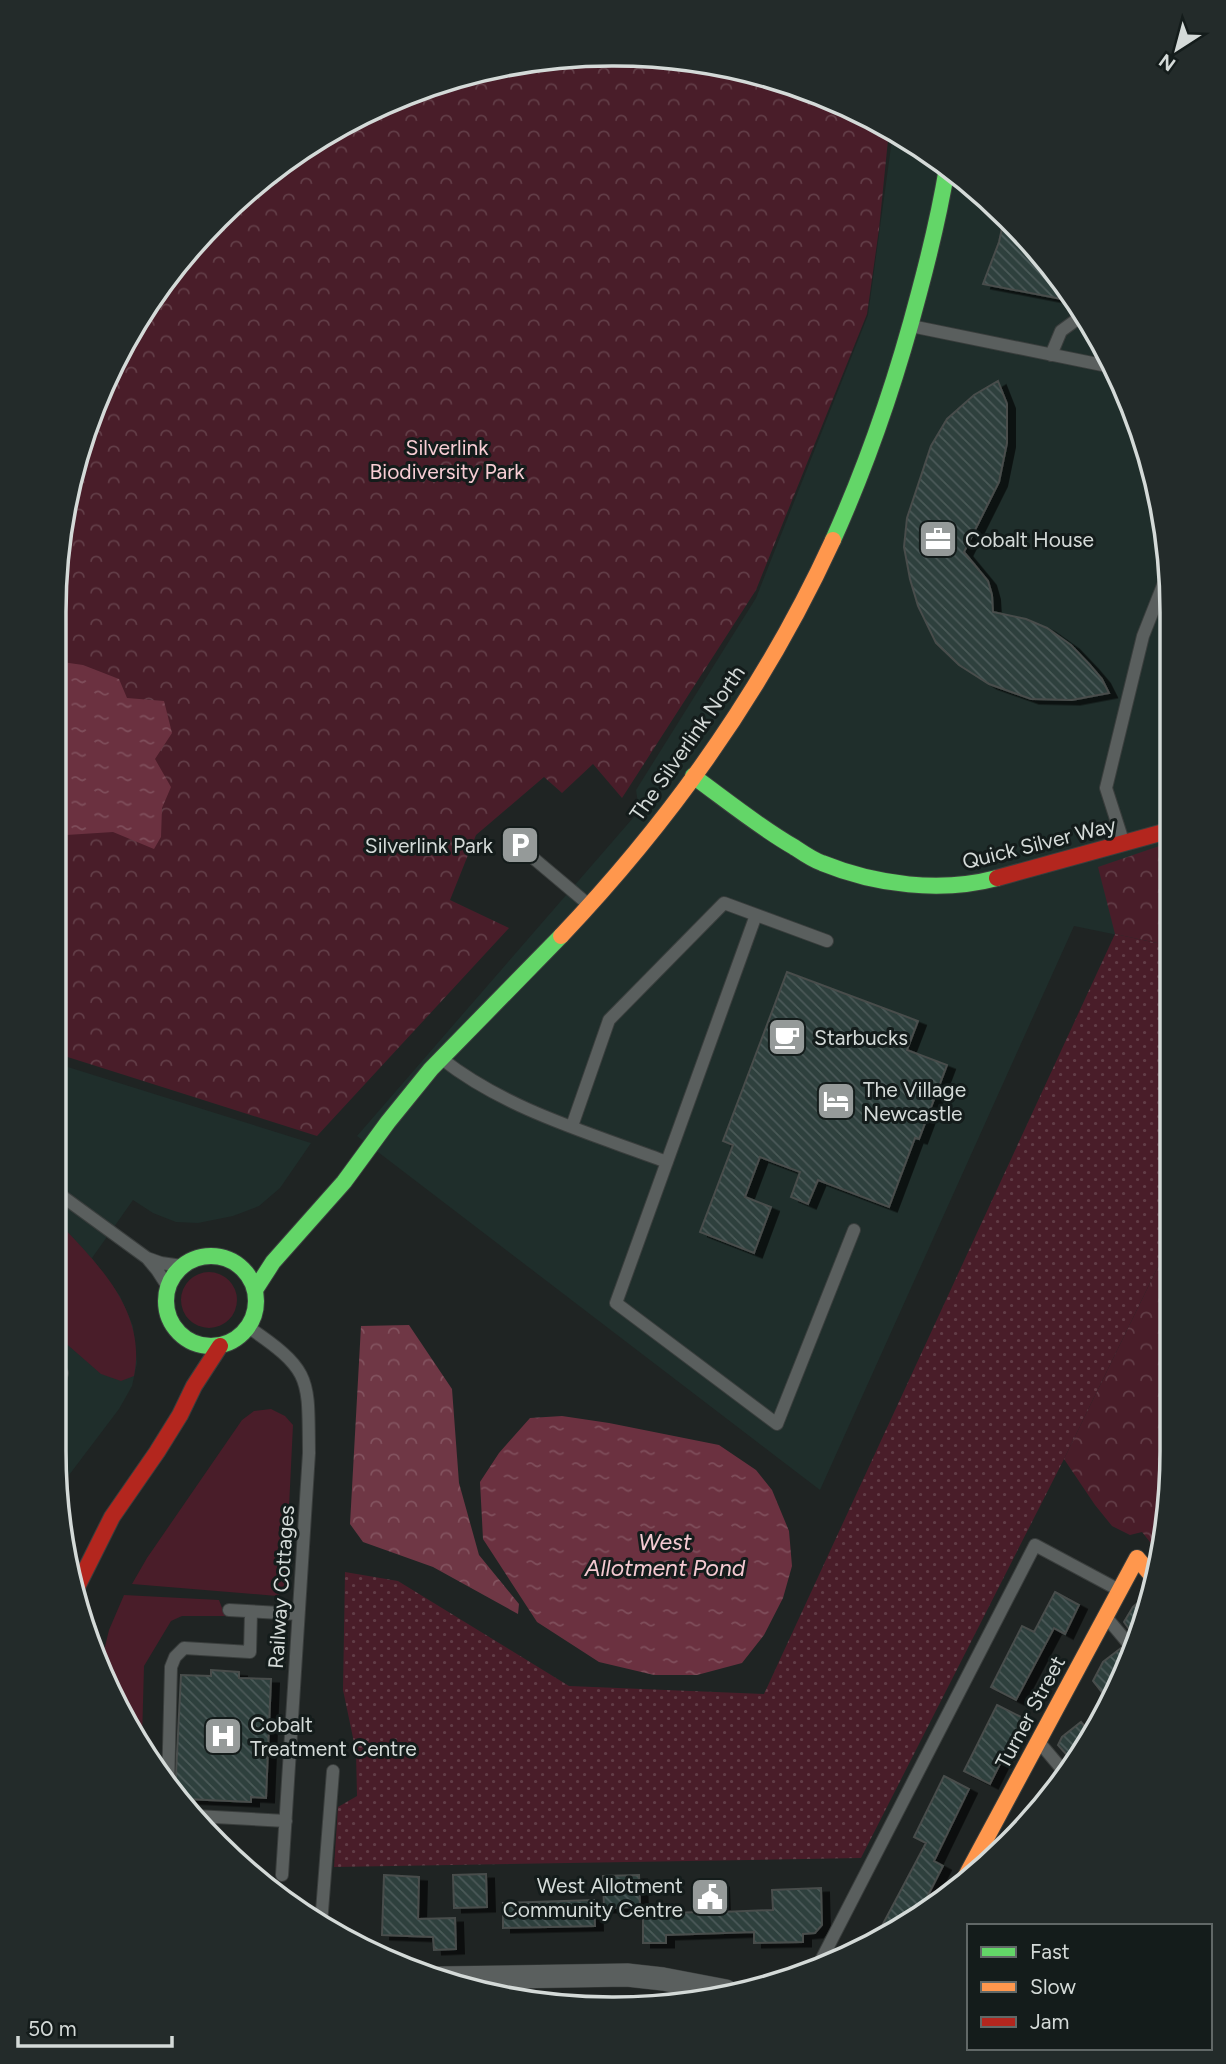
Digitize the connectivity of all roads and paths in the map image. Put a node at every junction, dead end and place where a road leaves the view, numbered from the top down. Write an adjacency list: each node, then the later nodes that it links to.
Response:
1 (945, 178): 3 (street, The Silverlink North)
2 (1074, 321): 4 (lane)
3 (911, 326): 4 (lane); 7 (street, The Silverlink North)
4 (1051, 355): 5 (lane)
5 (1099, 365)
6 (1159, 595): 9 (lane)
7 (693, 776): 9 (street, Quick Silver Way); 11 (street, The Silverlink North)
8 (1160, 834): 9 (street, Quick Silver Way)
9 (1124, 845)
10 (519, 846): 11 (lane)
11 (589, 905): 14 (street, The Silverlink North)
12 (756, 915): 13 (lane); 15 (lane); 16 (lane)
13 (827, 941)
14 (441, 1058): 15 (lane); 19 (street, The Silverlink North)
15 (572, 1126): 16 (lane)
16 (667, 1162): 18 (lane)
17 (66, 1199): 20 (lane)
18 (854, 1230)
19 (288, 1242): 21 (street, The Silverlink North); 24 (street, The Silverlink North)
20 (146, 1258): 22 (lane); 23 (lane)
21 (230, 1260): 22 (street); 24 (street)
22 (182, 1266): 23 (street)
23 (168, 1287): 26 (street)
24 (255, 1290): 25 (street)
25 (248, 1326): 27 (street); 36 (lane, Railway Cottages)
26 (184, 1338): 27 (street); 28 (street)
27 (220, 1346): 28 (street)
28 (194, 1386): 29 (street)
29 (112, 1517): 30 (street); 32 (street)
30 (90, 1533)
31 (1146, 1569): 33 (street, Turner Street)
32 (82, 1578)
33 (1119, 1590): 37 (street, Turner Street); 48 (lane)
34 (229, 1610): 35 (lane)
35 (251, 1612): 36 (lane); 41 (lane)
36 (298, 1614): 44 (lane, Railway Cottages)
37 (1105, 1616): 38 (lane); 39 (street, Turner Street)
38 (1125, 1640)
39 (1039, 1741): 40 (lane); 45 (street, Turner Street)
40 (1059, 1766)
41 (168, 1768)
42 (333, 1771): 47 (lane)
43 (207, 1817): 44 (lane)
44 (286, 1821): 46 (lane, Railway Cottages)
45 (980, 1855)
46 (282, 1875)
47 (322, 1913)
48 (824, 1955)
49 (467, 1977): 50 (street)
50 (712, 1988)

